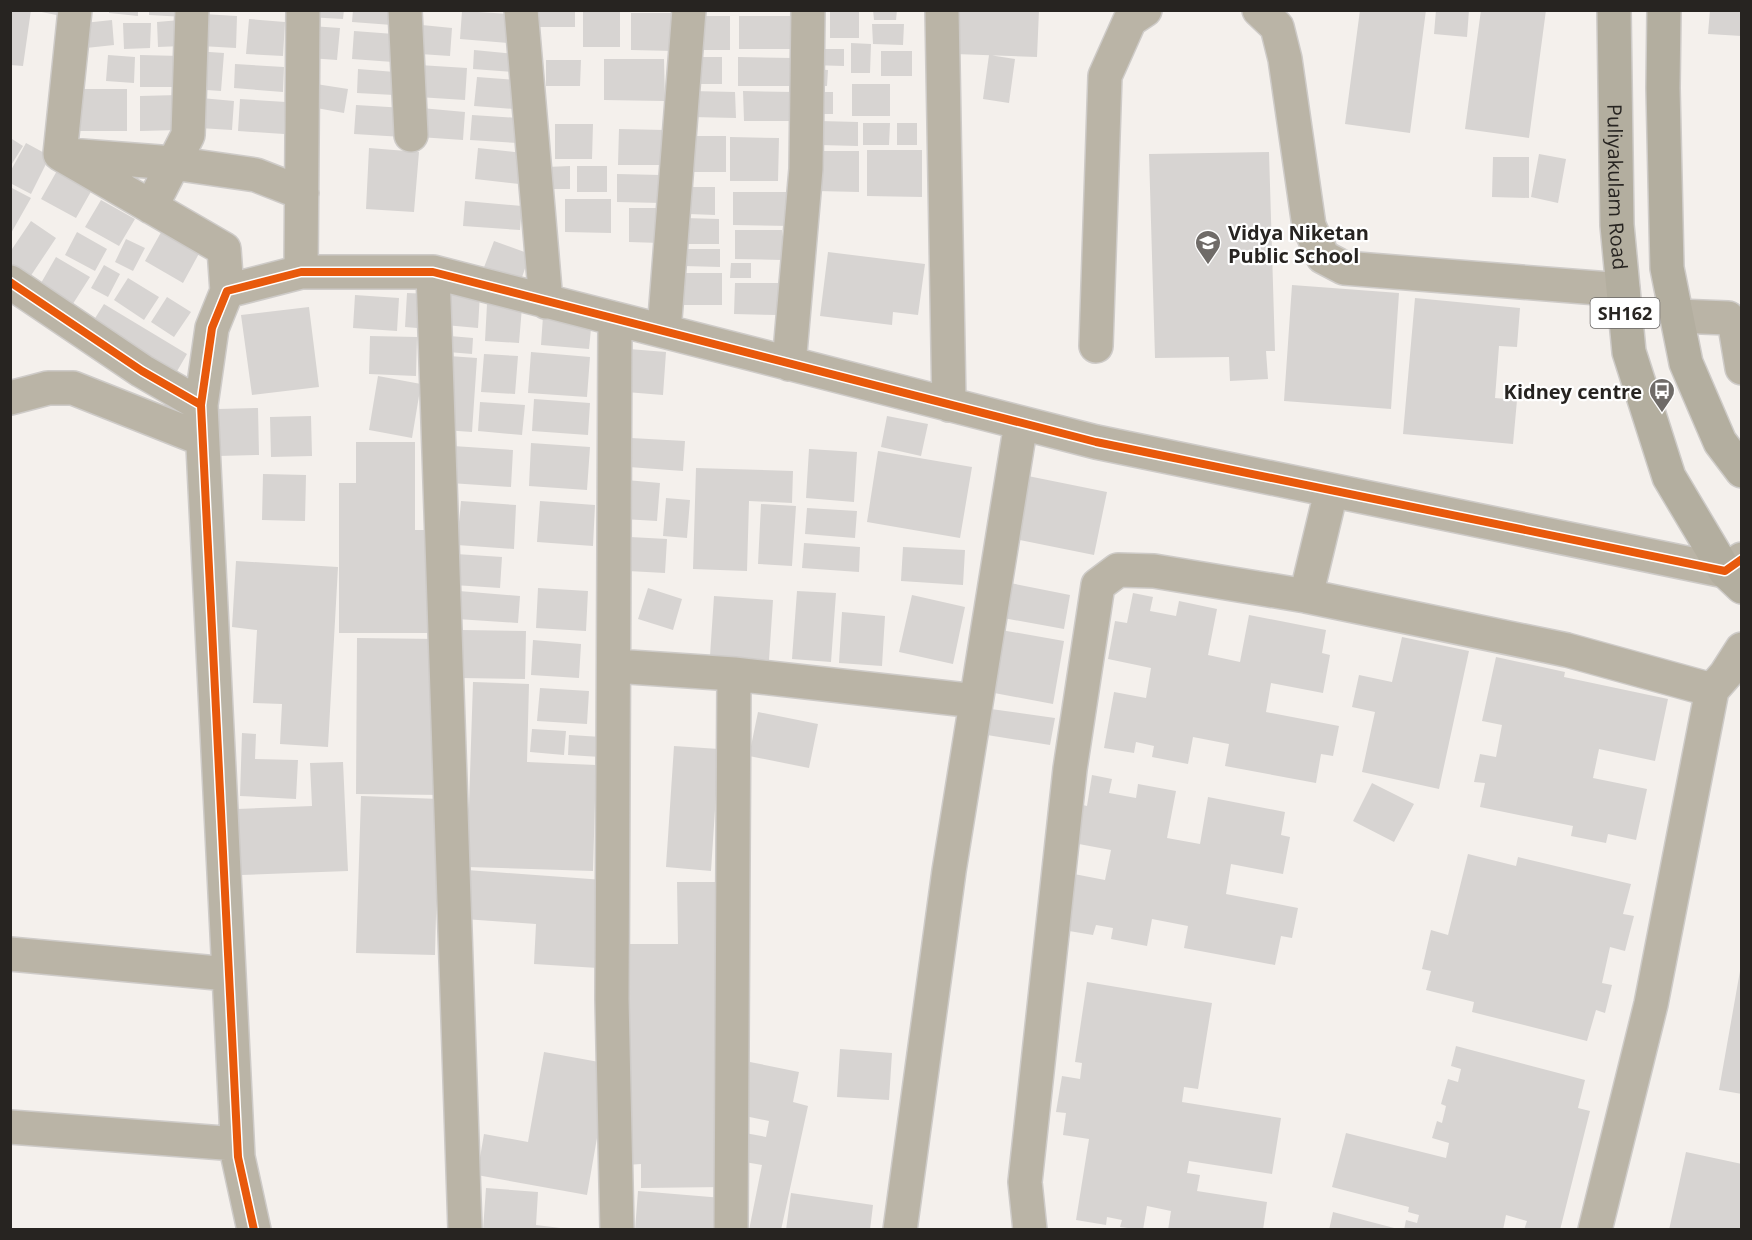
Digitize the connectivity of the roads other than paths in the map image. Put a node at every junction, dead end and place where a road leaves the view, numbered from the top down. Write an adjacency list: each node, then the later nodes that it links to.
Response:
1 (75, 10): 14 (street)
2 (192, 10): 15 (street)
3 (303, 10): 16 (street)
4 (405, 10): 13 (street)
5 (521, 10): 23 (street)
6 (689, 10): 26 (street)
7 (808, 10): 28 (street)
8 (942, 10): 32 (street)
9 (1145, 10): 27 (street)
10 (1259, 10): 21 (street)
11 (1614, 10): 21 (main road, Puliyakulam Road / SH162)
12 (1665, 10): 24 (main road, SH162)
13 (411, 135)
14 (60, 154): 15 (street); 17 (street)
15 (173, 163): 16 (street); 17 (street)
16 (302, 193): 18 (street)
17 (151, 207): 22 (street)
18 (301, 272): 19 (street); 22 (street)
19 (433, 272): 23 (street); 49 (street)
20 (10, 282): 31 (street)
21 (1623, 290): 37 (main road, Puliyakulam Road / SH162)
22 (227, 291): 31 (street)
23 (546, 302): 25 (street)
24 (1677, 316): 29 (street); 35 (main road, SH162)
25 (615, 319): 26 (street); 40 (street)
26 (664, 331): 28 (street)
27 (1096, 346)
28 (789, 364): 32 (street)
29 (1742, 368)
30 (10, 398): 34 (street)
31 (201, 405): 34 (street)
32 (949, 405): 33 (street)
33 (1021, 423): 36 (street); 43 (street)
34 (202, 439): 45 (street)
35 (1742, 471)
36 (1331, 492): 37 (street); 38 (street)
37 (1736, 572)
38 (1306, 596): 42 (street); 53 (street)
39 (1742, 649): 42 (street)
40 (614, 666): 41 (street); 50 (street)
41 (734, 674): 43 (street); 51 (street)
42 (1712, 690): 54 (street)
43 (976, 701): 52 (street)
44 (10, 954): 45 (street)
45 (228, 974): 47 (street)
46 (10, 1127): 47 (street)
47 (237, 1144): 48 (street)
48 (254, 1230)
49 (465, 1230)
50 (617, 1230)
51 (731, 1230)
52 (900, 1230)
53 (1030, 1230)
54 (1595, 1230)

